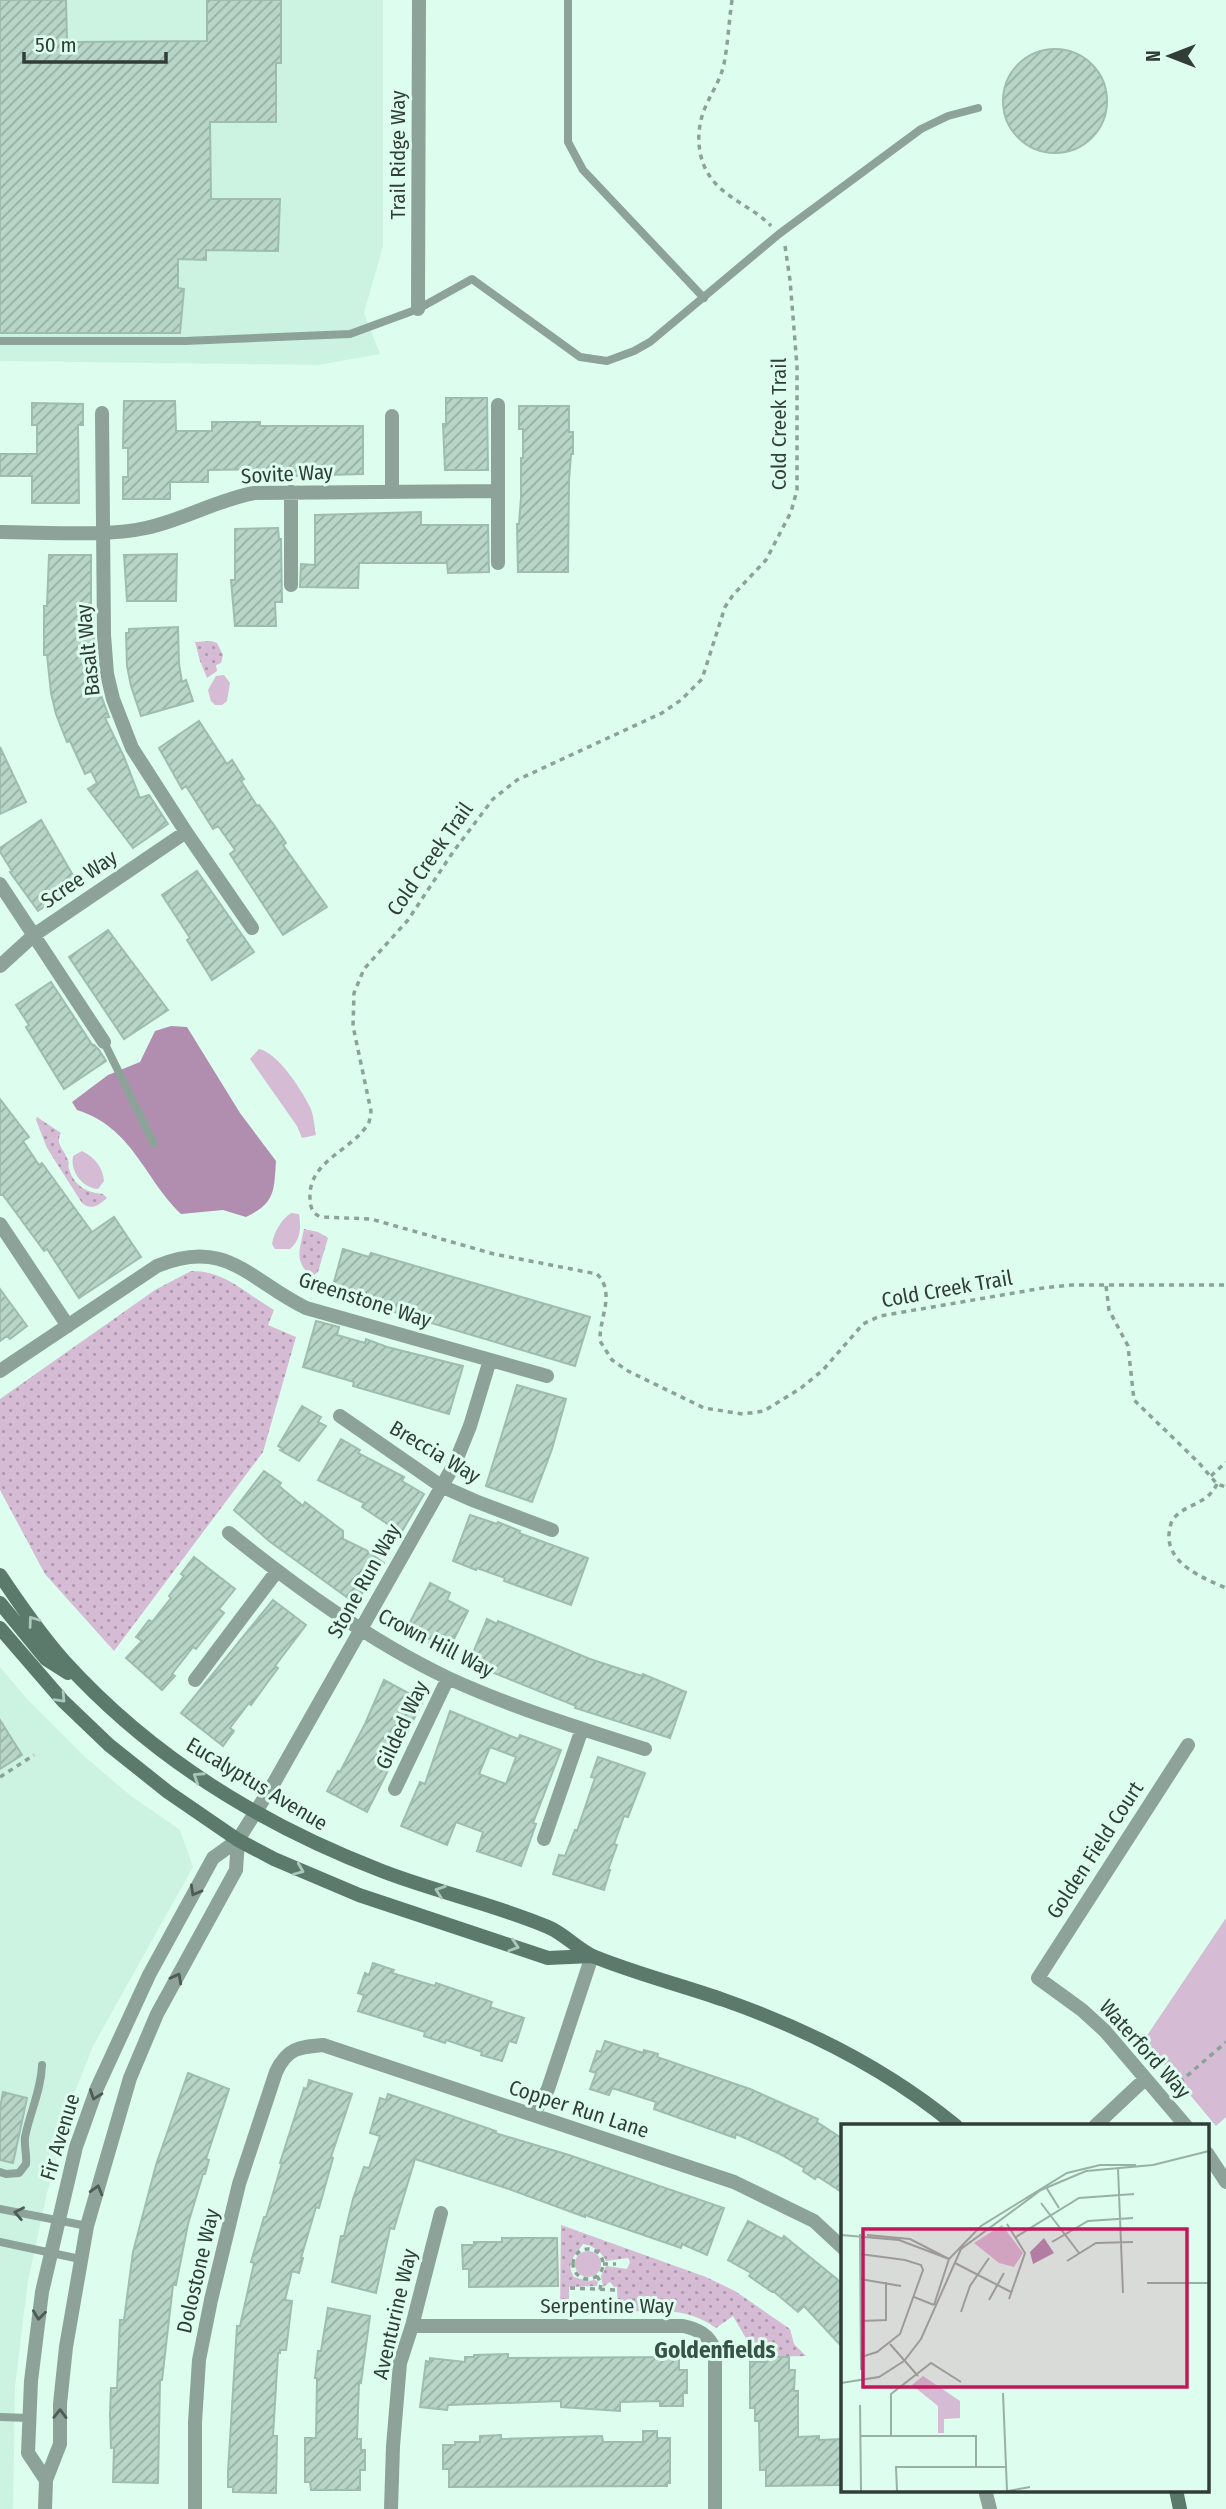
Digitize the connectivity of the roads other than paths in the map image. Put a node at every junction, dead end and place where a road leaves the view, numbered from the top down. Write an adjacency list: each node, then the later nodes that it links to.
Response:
1 (419, 0): 5 (street, Trail Ridge Way)
2 (568, 0): 4 (lane)
3 (978, 108): 4 (lane)
4 (704, 298): 5 (lane)
5 (418, 309): 6 (lane)
6 (0, 341)
7 (498, 405): 10 (street)
8 (102, 413): 14 (street, Basalt Way)
9 (392, 416): 12 (street)
10 (498, 491): 12 (street, Sovite Way); 15 (street)
11 (291, 492): 12 (street, Sovite Way); 14 (street, Sovite Way); 16 (street)
12 (392, 492)
13 (0, 531): 14 (street, Sovite Way)
14 (102, 532): 17 (street, Basalt Way)
15 (498, 563)
16 (291, 585)
17 (186, 832): 19 (street, Basalt Way); 20 (street, Scree Way)
18 (0, 884): 20 (street)
19 (252, 928)
20 (34, 935): 21 (street, Scree Way); 22 (street)
21 (0, 965)
22 (104, 1042): 23 (lane)
23 (154, 1144)
24 (0, 1224): 25 (street)
25 (68, 1326): 26 (street, Greenstone Way); 27 (street, Greenstone Way)
26 (490, 1360): 28 (street, Greenstone Way); 30 (street, Stone Run Way)
27 (0, 1371)
28 (547, 1376)
29 (340, 1416): 30 (street, Breccia Way)
30 (441, 1486): 31 (street, Breccia Way); 37 (street, Stone Run Way)
31 (552, 1530)
32 (229, 1533): 33 (street, Crown Hill Way)
33 (277, 1572): 37 (street, Crown Hill Way); 39 (street)
34 (0, 1575): 40 (main road, Eucalyptus Avenue, one-way to 34)
35 (0, 1603): 40 (main road)
36 (0, 1628): 47 (main road, Eucalyptus Avenue, one-way to 47)
37 (361, 1629): 38 (street, Crown Hill Way); 45 (street, Stone Run Way)
38 (448, 1678): 41 (street, Crown Hill Way); 44 (street, Gilded Way)
39 (195, 1680)
40 (92, 1690): 45 (main road, Eucalyptus Avenue, one-way to 40)
41 (582, 1729): 43 (street, Crown Hill Way); 46 (street)
42 (1188, 1745): 49 (street, Golden Field Court)
43 (645, 1749)
44 (395, 1789)
45 (256, 1812): 47 (street, Fir Avenue); 48 (main road, Eucalyptus Avenue, one-way to 45)
46 (544, 1839)
47 (238, 1840): 48 (main road, Eucalyptus Avenue, one-way to 48); 62 (street, Fir Avenue, one-way to 62); 63 (street, Fir Avenue, one-way to 47)
48 (592, 1956): 53 (street); 54 (main road, Eucalyptus Avenue)
49 (1038, 1978): 52 (street, Waterford Way)
50 (289, 2052): 53 (street, Copper Run Lane); 74 (street, Dolostone Way)
51 (42, 2065): 58 (lane)
52 (1145, 2079): 55 (street); 56 (street, Waterford Way)
53 (533, 2115): 65 (street, Copper Run Lane)
54 (954, 2124)
55 (1097, 2124)
56 (1184, 2124)
57 (1208, 2155): 59 (street)
58 (0, 2172)
59 (1226, 2182)
60 (0, 2209): 62 (lane, one-way to 60)
61 (441, 2213): 68 (street, Aventurine Way)
62 (58, 2221): 63 (lane); 66 (street, Fir Avenue)
63 (87, 2226): 67 (street, Fir Avenue)
64 (0, 2242): 66 (lane)
65 (841, 2246)
66 (51, 2253): 67 (lane); 70 (street, Fir Avenue, one-way to 70)
67 (80, 2259): 71 (street, Fir Avenue, one-way to 67)
68 (412, 2326): 75 (street, Aventurine Way); 76 (street, Serpentine Way)
69 (0, 2417): 70 (lane)
70 (29, 2418): 71 (street, Fir Avenue)
71 (46, 2480): 73 (street, Fir Avenue)
72 (986, 2492): 77 (street)
73 (45, 2509)
74 (195, 2509)
75 (391, 2509)
76 (715, 2509)
77 (990, 2509)

